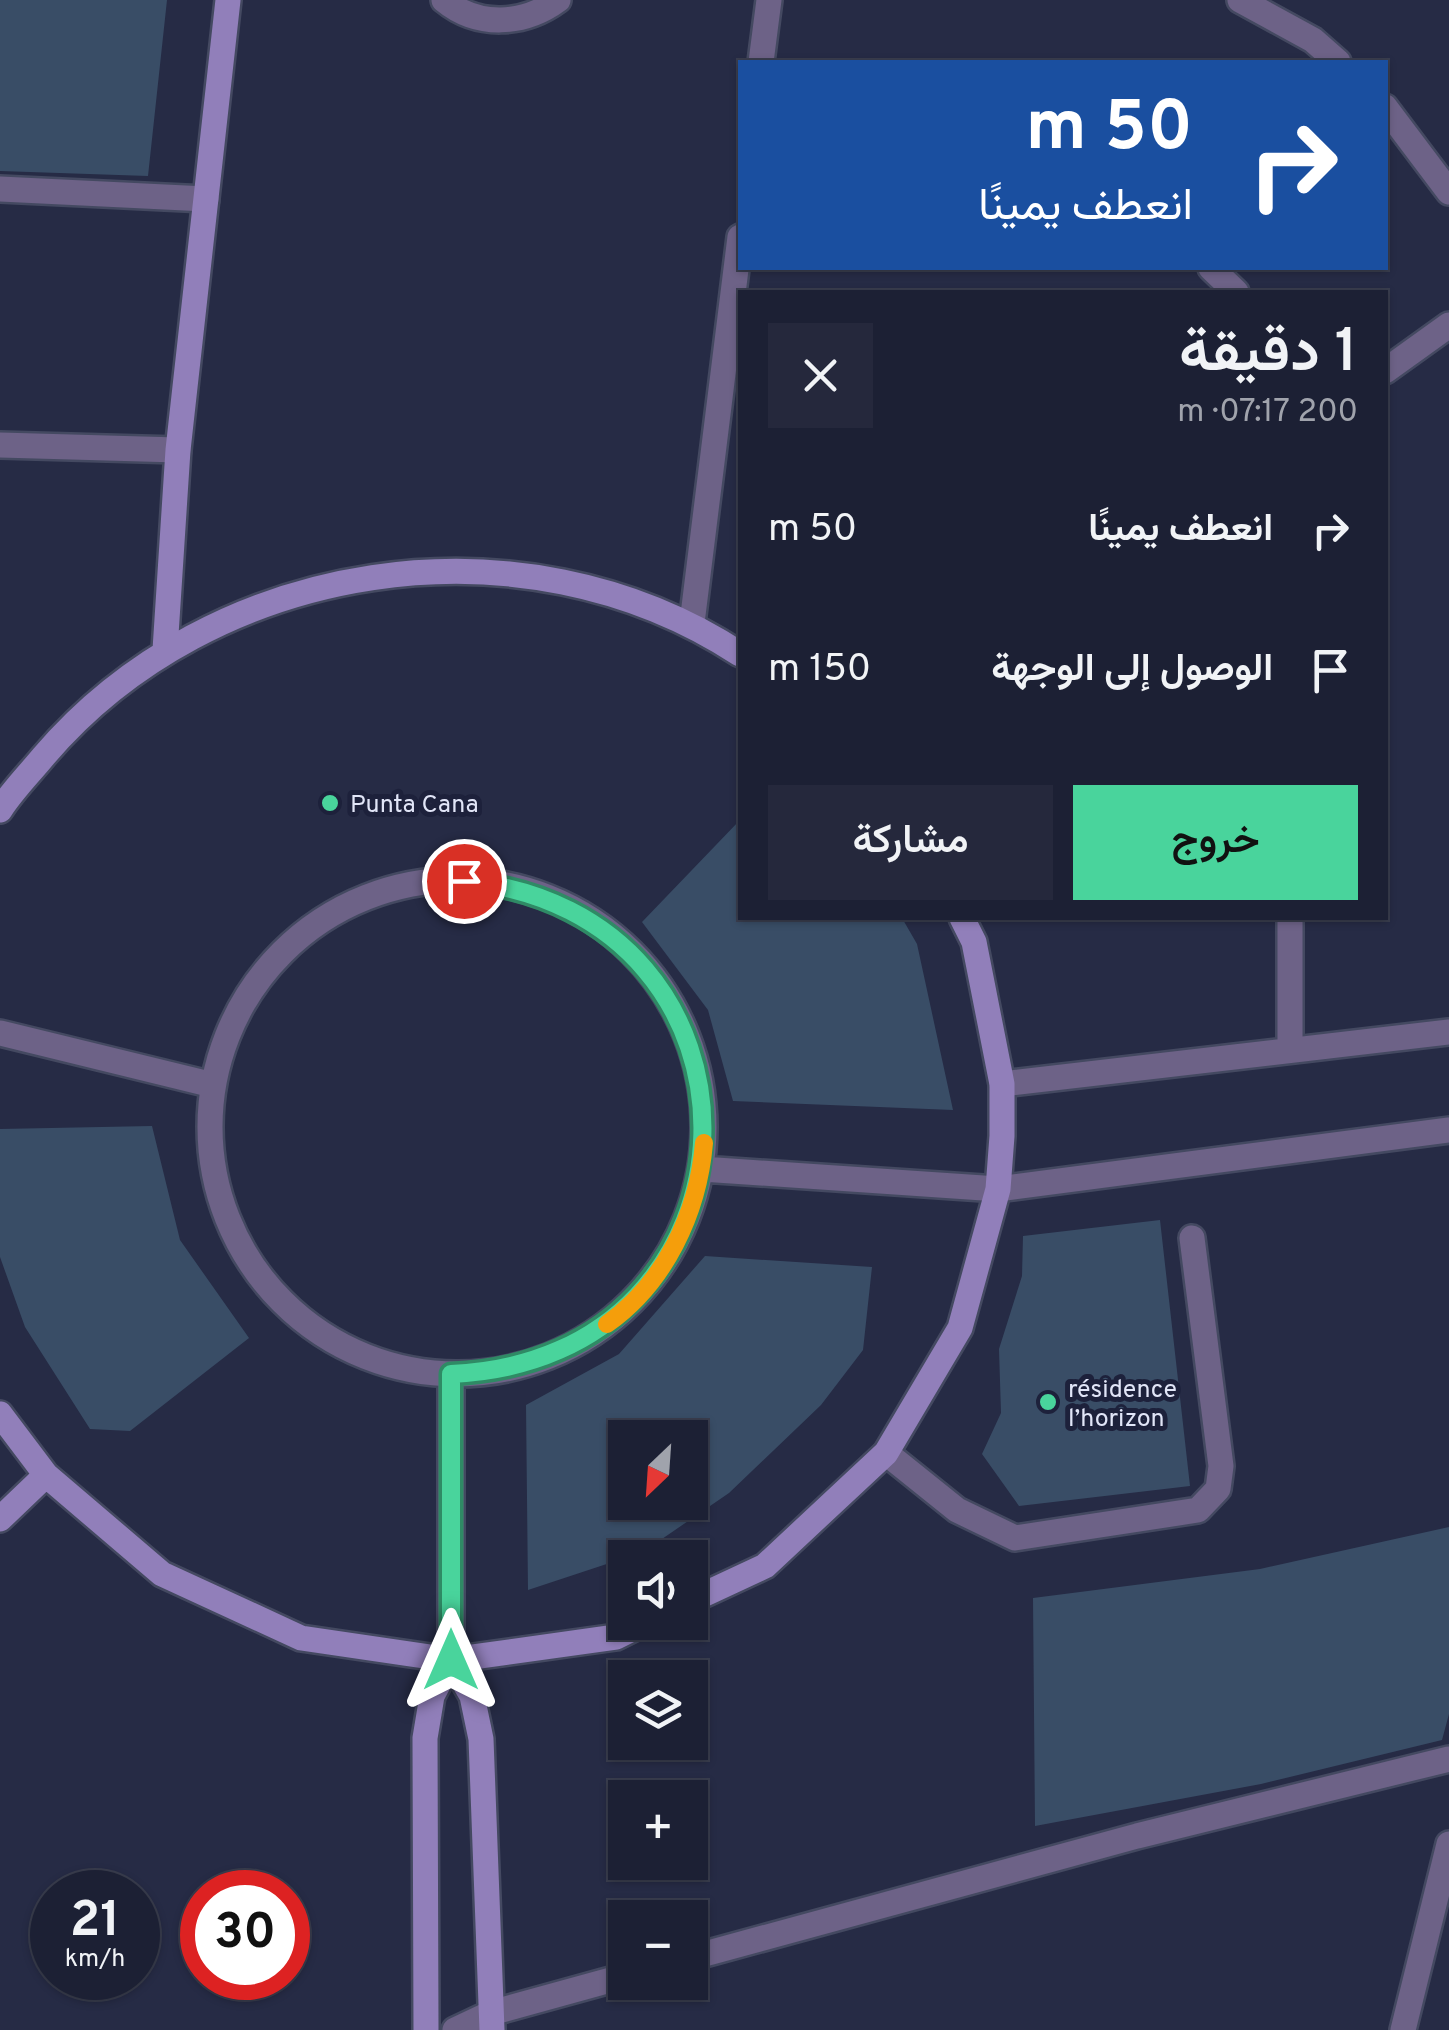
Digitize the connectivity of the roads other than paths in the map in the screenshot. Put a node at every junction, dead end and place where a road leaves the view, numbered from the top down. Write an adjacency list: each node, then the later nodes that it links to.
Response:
1 (228, 0): 11 (street)
2 (444, 0): 3 (street)
3 (558, 0)
4 (769, 0): 6 (street)
5 (1240, 0): 7 (street)
6 (761, 60)
7 (1336, 60)
8 (1388, 111): 10 (street)
9 (0, 189): 11 (street)
10 (1449, 192)
11 (206, 198): 19 (street)
12 (738, 270): 17 (street)
13 (1213, 270): 14 (street)
14 (1234, 290)
15 (1449, 325): 16 (street)
16 (1388, 369)
17 (729, 418): 20 (street)
18 (0, 445): 19 (street)
19 (178, 450): 21 (street)
20 (692, 623): 21 (street); 22 (street)
21 (165, 650): 23 (street)
22 (738, 653)
23 (0, 810)
24 (963, 920): 29 (street)
25 (1290, 920): 28 (street)
26 (1449, 1032): 28 (street)
27 (0, 1033): 30 (street)
28 (1290, 1050): 29 (street)
29 (1002, 1084): 33 (street)
30 (213, 1085): 32 (street); 35 (street)
31 (1449, 1130): 33 (street)
32 (702, 1170): 33 (street); 35 (street)
33 (998, 1189): 37 (street)
34 (1192, 1238): 37 (street)
35 (451, 1374): 42 (street)
36 (0, 1414): 38 (street)
37 (886, 1452): 40 (street)
38 (46, 1476): 39 (street); 42 (street)
39 (0, 1518)
40 (708, 1593)
41 (608, 1638): 42 (street)
42 (451, 1660): 47 (street); 48 (street)
43 (1449, 1759): 45 (street)
44 (1449, 1844): 50 (street)
45 (708, 1953)
46 (608, 1982): 47 (street)
47 (492, 2021): 49 (street)
48 (426, 2030)
49 (455, 2030)
50 (1403, 2030)

